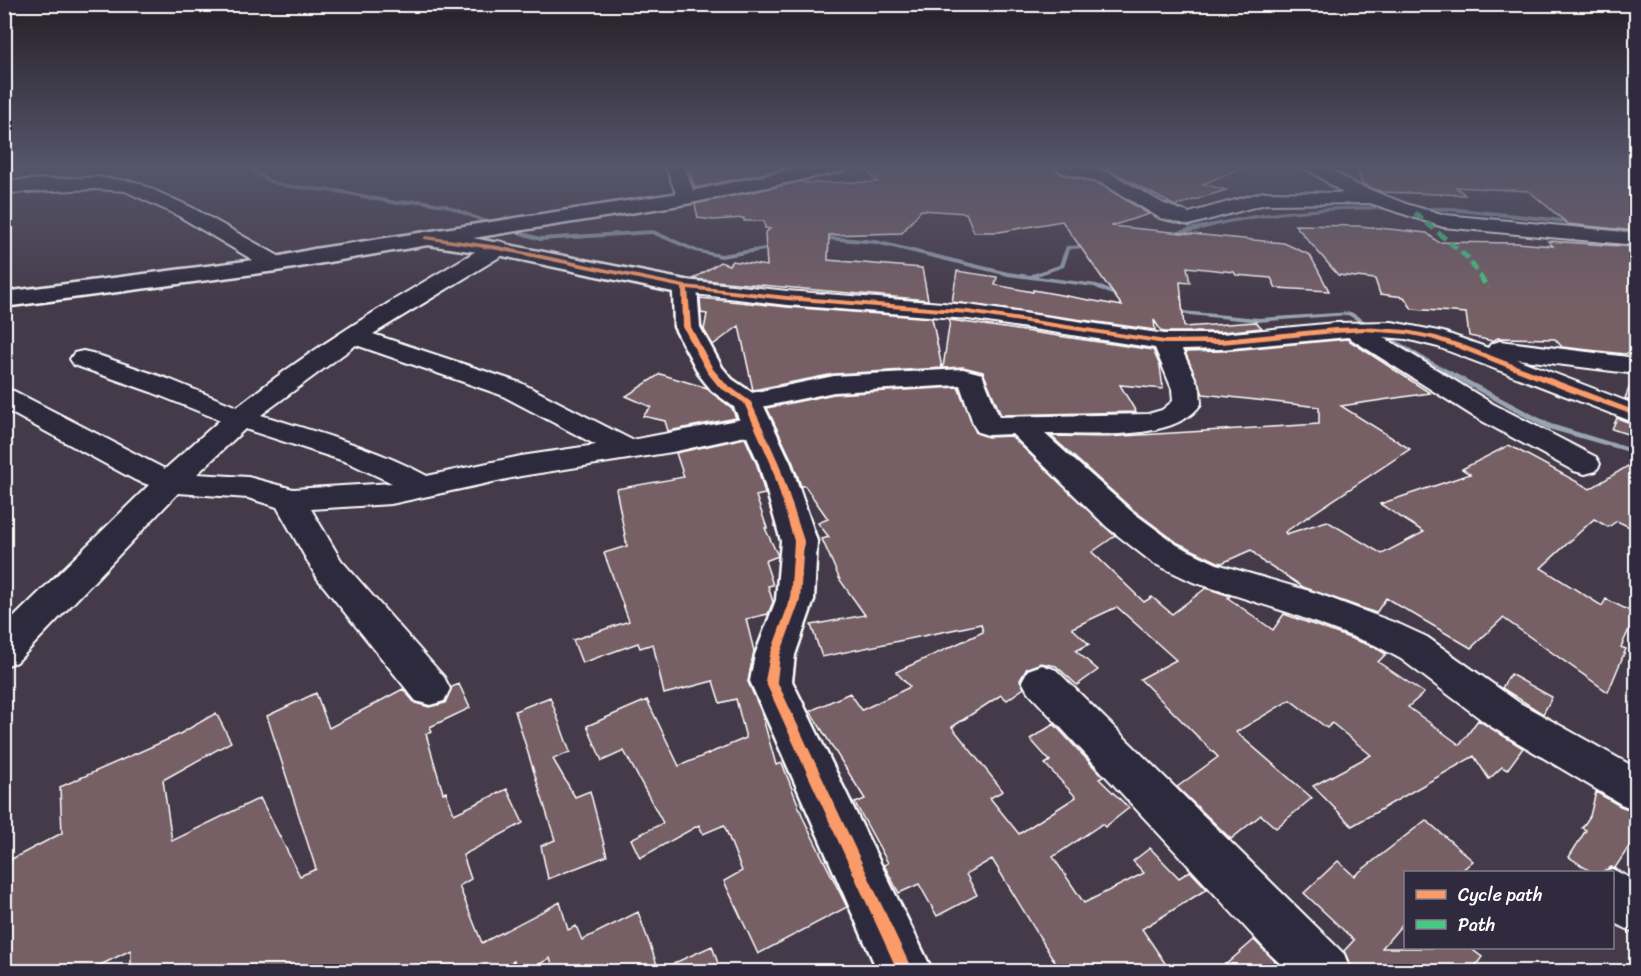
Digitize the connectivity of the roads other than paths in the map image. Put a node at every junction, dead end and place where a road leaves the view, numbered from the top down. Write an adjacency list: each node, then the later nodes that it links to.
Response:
1 (185, 212): 9 (street)
2 (598, 212): 6 (street)
3 (1162, 212): 4 (street)
4 (1216, 212)
5 (1415, 212): 7 (street)
6 (426, 238): 8 (street); 9 (street)
7 (1636, 238)
8 (498, 248): 10 (street); 13 (street)
9 (276, 264): 11 (street)
10 (685, 287): 15 (street); 19 (street)
11 (4, 300)
12 (1357, 331): 14 (street); 15 (street); 24 (street)
13 (352, 336): 21 (street); 23 (street)
14 (1448, 341): 17 (street); 20 (street)
15 (1165, 342): 22 (street)
16 (82, 359): 21 (street)
17 (1636, 366)
18 (4, 397): 25 (street)
19 (753, 414): 22 (street); 23 (street); 34 (street)
20 (1636, 414)
21 (240, 418): 25 (street); 26 (street)
22 (1020, 426): 31 (street)
23 (627, 449): 26 (street)
24 (1584, 464)
25 (171, 482): 27 (street); 28 (street)
26 (423, 488): 27 (street)
27 (289, 500): 30 (street)
28 (4, 651)
29 (1042, 681): 35 (street)
30 (430, 689)
31 (1636, 790)
32 (1614, 893): 33 (street)
33 (1636, 909)
34 (906, 972)
35 (1326, 972)

